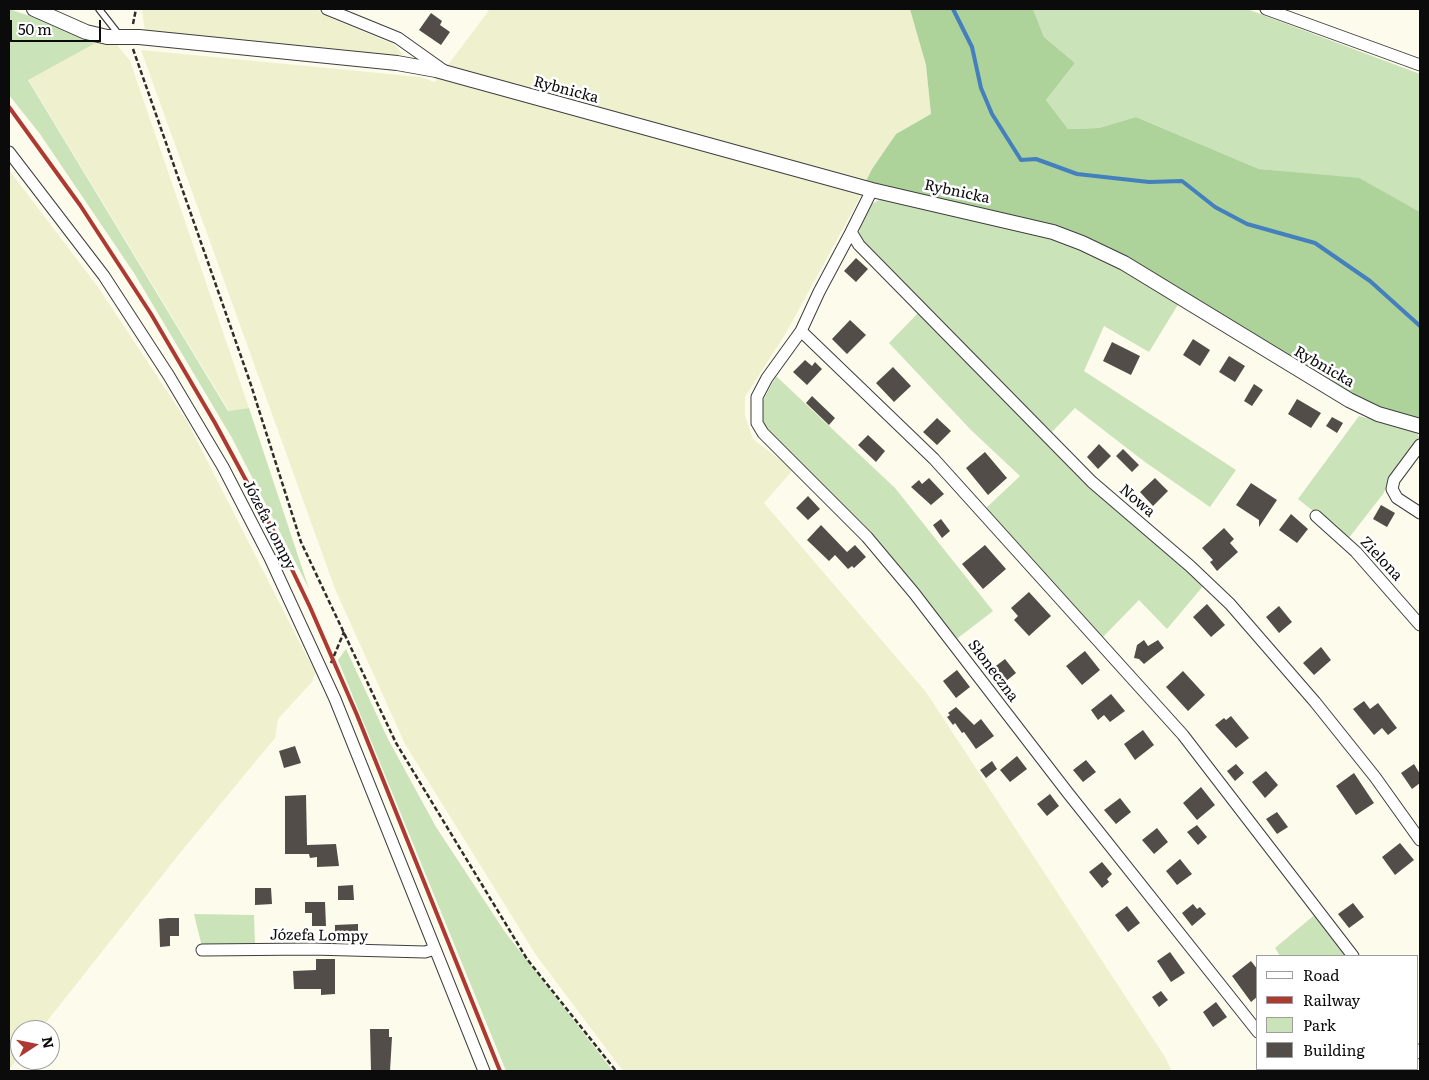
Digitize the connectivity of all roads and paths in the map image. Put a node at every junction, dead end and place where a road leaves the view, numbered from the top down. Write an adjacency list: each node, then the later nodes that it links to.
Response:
1 (34, 9): 5 (street, Rybnicka)
2 (99, 9): 5 (lane)
3 (327, 9): 7 (street, Rybnicka)
4 (1266, 9): 6 (street)
5 (125, 37): 7 (street, Rybnicka); 17 (path)
6 (1420, 65)
7 (450, 76): 9 (street, Rybnicka)
8 (9, 152): 18 (street, Józefa Lompy)
9 (872, 190): 10 (street); 12 (street, Rybnicka)
10 (851, 232): 11 (street, Słoneczna); 19 (street, Nowa)
11 (801, 331): 22 (street); 23 (street, Słoneczna)
12 (1420, 426)
13 (1420, 445): 14 (street)
14 (1420, 513)
15 (1316, 516): 16 (street, Zielona)
16 (1420, 625)
17 (344, 632): 18 (path); 25 (path)
18 (323, 671): 20 (street, Józefa Lompy)
19 (1420, 840)
20 (435, 949): 21 (street, Józefa Lompy); 24 (street, Józefa Lompy)
21 (202, 950)
22 (1352, 955)
23 (1256, 1029)
24 (484, 1071)
25 (616, 1071)

